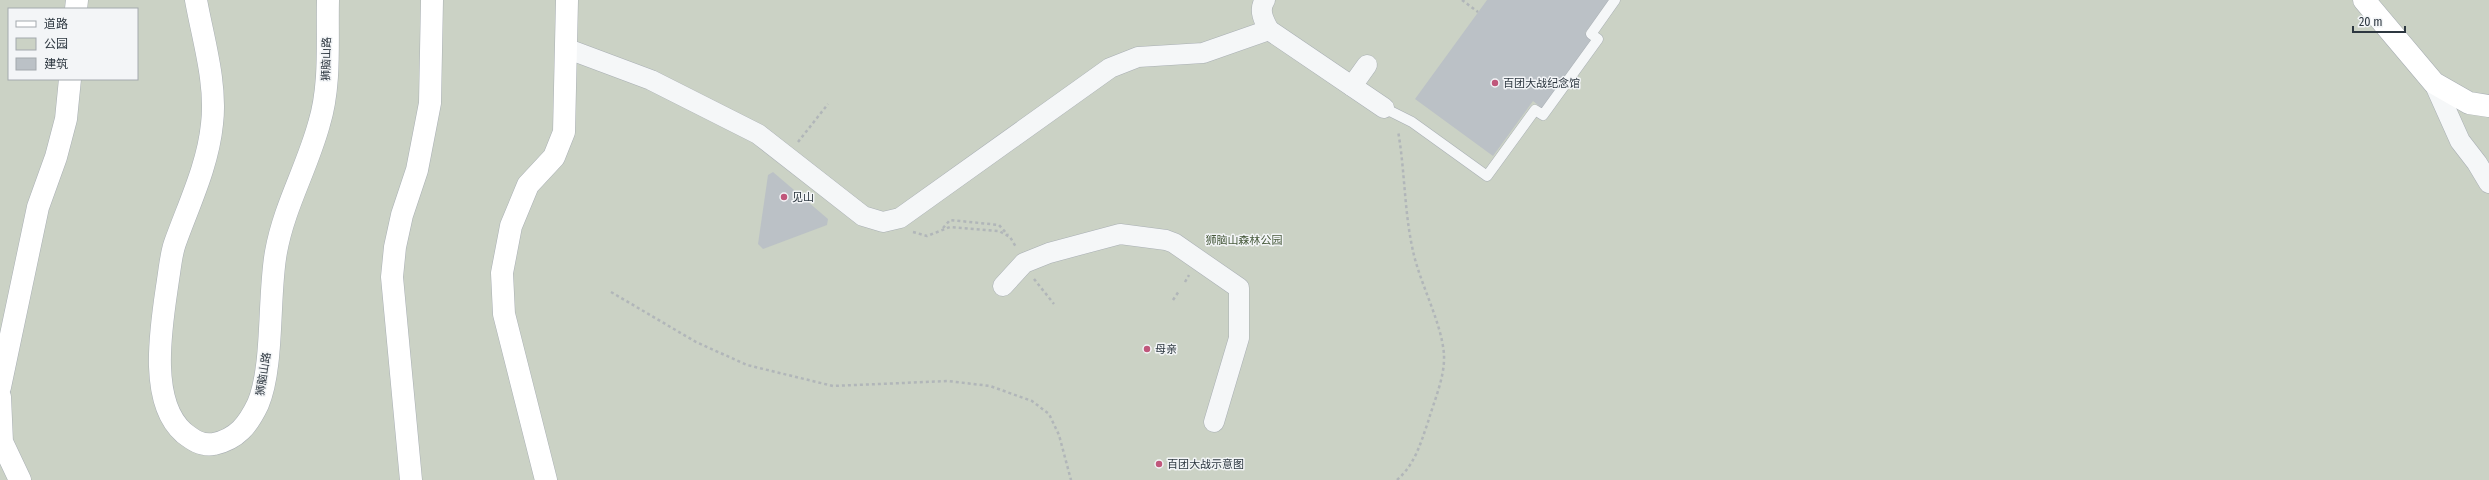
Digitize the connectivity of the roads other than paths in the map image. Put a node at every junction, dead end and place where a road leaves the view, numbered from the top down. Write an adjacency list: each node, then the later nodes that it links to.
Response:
1 (196, 0): 2 (street, 狮脑山路)
2 (328, 0)
3 (432, 0): 22 (street)
4 (567, 0): 9 (street)
5 (1265, 0): 8 (street)
6 (1616, 0): 15 (lane)
7 (2364, 0): 12 (street)
8 (1269, 30): 9 (street); 13 (street)
9 (568, 49): 23 (street)
10 (1367, 65): 13 (street)
11 (70, 80): 18 (street)
12 (2434, 83): 14 (street); 16 (street)
13 (1352, 86): 15 (street)
14 (2489, 106)
15 (1384, 108)
16 (2489, 183)
17 (1003, 286): 20 (street)
18 (0, 387)
19 (0, 397): 21 (street)
20 (1214, 422)
21 (20, 480)
22 (411, 480)
23 (546, 480)

